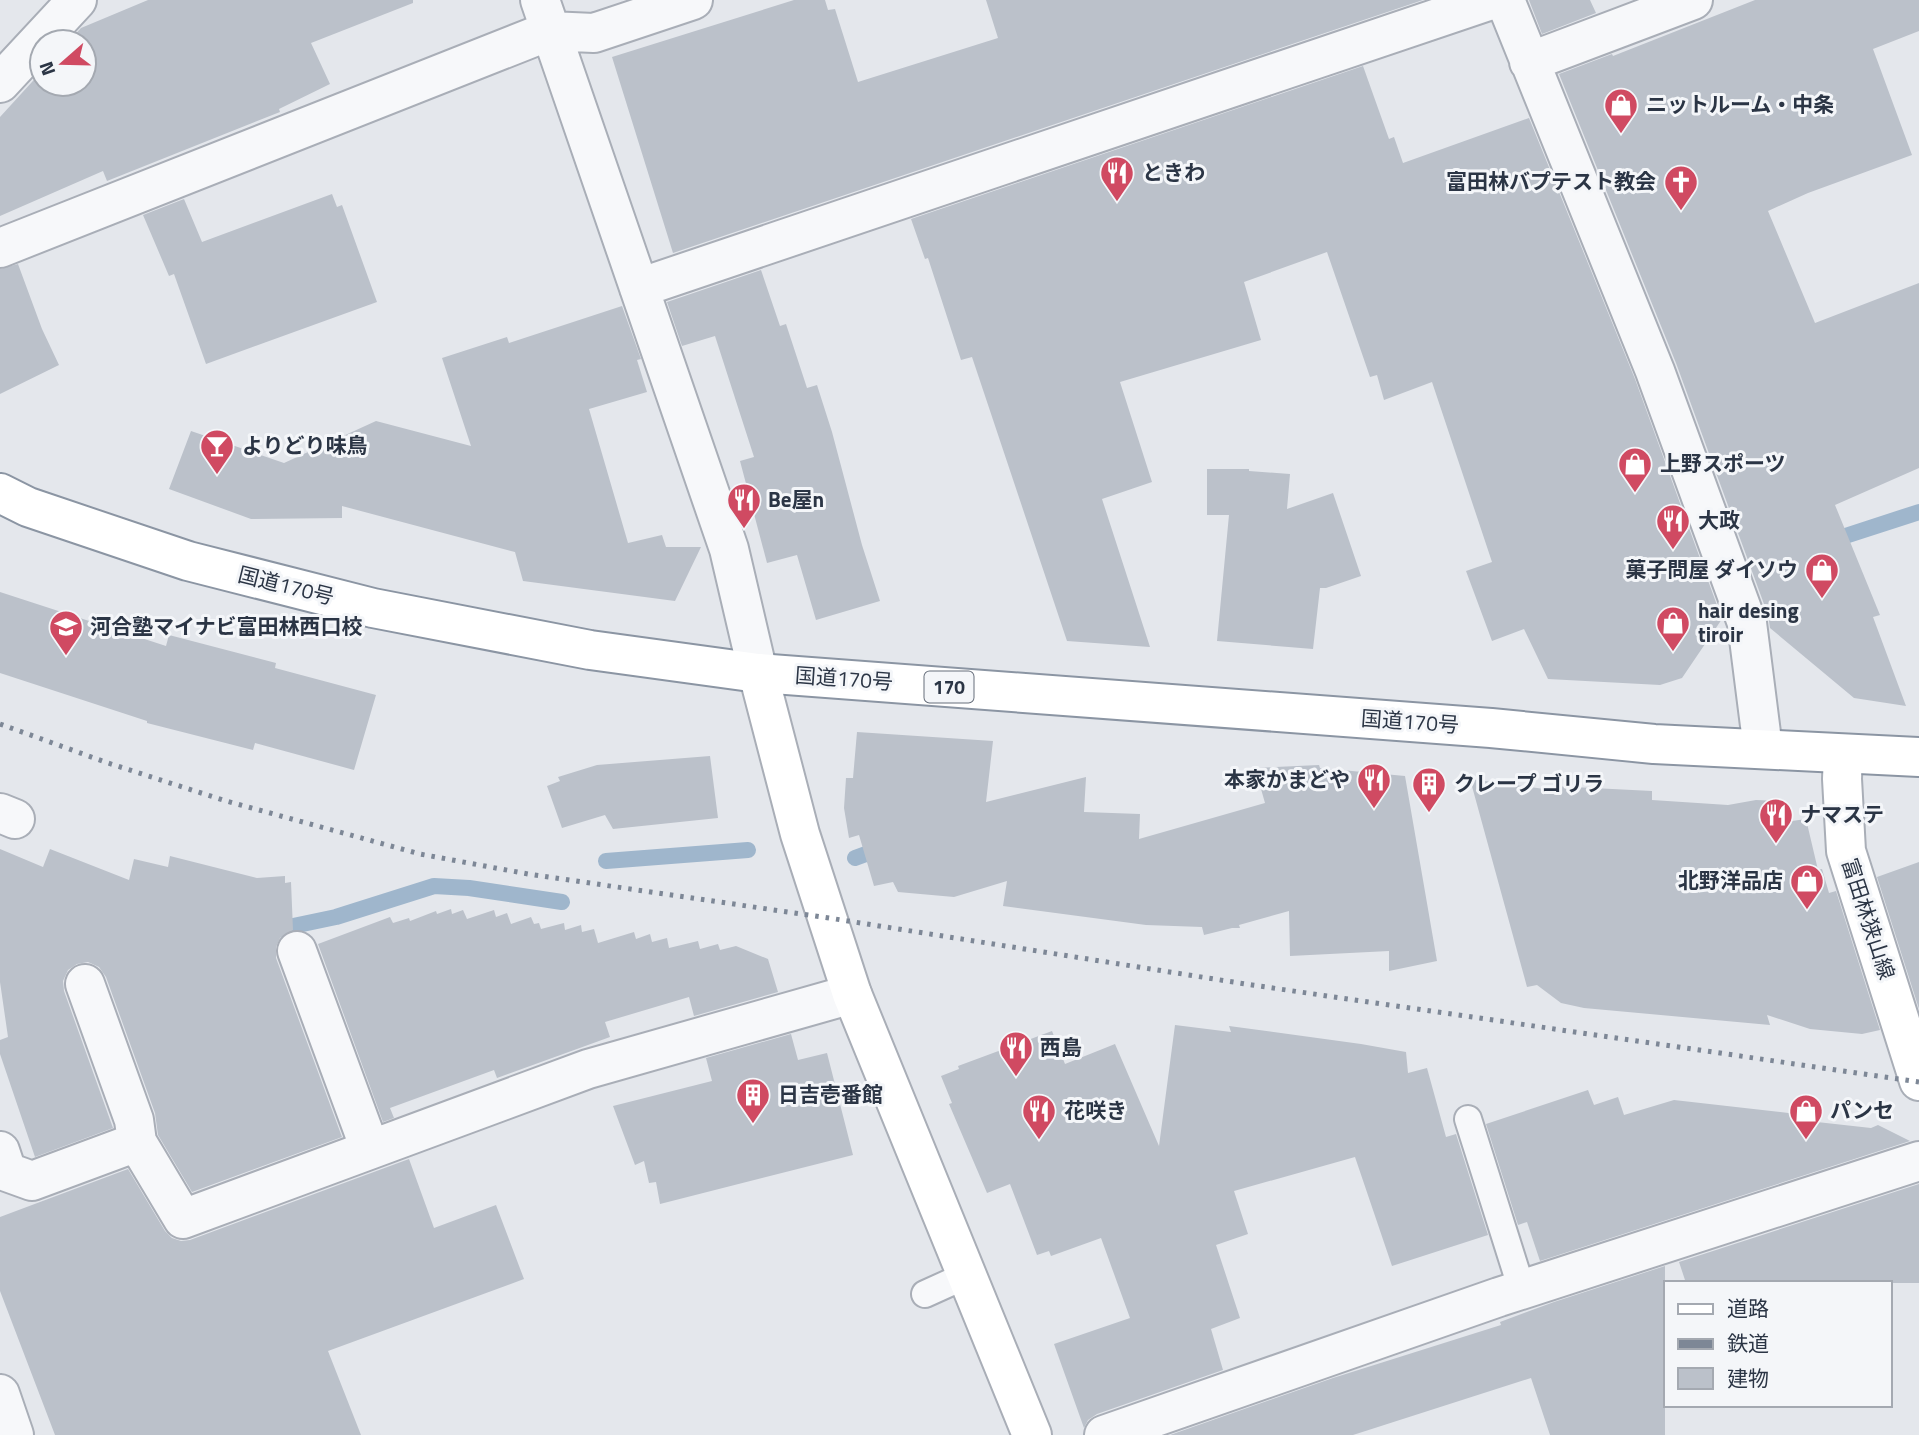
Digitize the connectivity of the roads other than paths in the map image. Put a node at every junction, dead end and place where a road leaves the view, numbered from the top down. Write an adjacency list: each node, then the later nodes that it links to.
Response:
1 (77, 0): 8 (street)
2 (693, 0): 6 (street)
3 (1491, 0): 10 (street)
4 (1506, 0): 7 (street)
5 (1693, 0): 7 (street)
6 (546, 16): 9 (street); 10 (street)
7 (1529, 62): 13 (street)
8 (0, 83)
9 (0, 248)
10 (639, 288): 12 (street)
11 (0, 493): 12 (main road, 国道170号 / 170)
12 (758, 673): 13 (main road, 国道170号 / 170); 18 (main road)
13 (1763, 749): 14 (main road, 国道170号 / 170)
14 (1843, 754): 15 (main road, 国道170号 / 170); 19 (main road, 富田林狭山線)
15 (1919, 757)
16 (297, 951): 22 (street)
17 (85, 984): 21 (street)
18 (852, 994): 22 (street); 25 (main road)
19 (1919, 1081)
20 (1468, 1119): 26 (lane)
21 (137, 1142): 22 (street); 23 (street)
22 (370, 1149)
23 (0, 1151)
24 (1919, 1161): 26 (street)
25 (967, 1275): 27 (lane); 30 (main road)
26 (1522, 1290): 31 (street)
27 (925, 1294)
28 (0, 1394): 29 (street)
29 (14, 1435)
30 (1032, 1435)
31 (1104, 1435)

